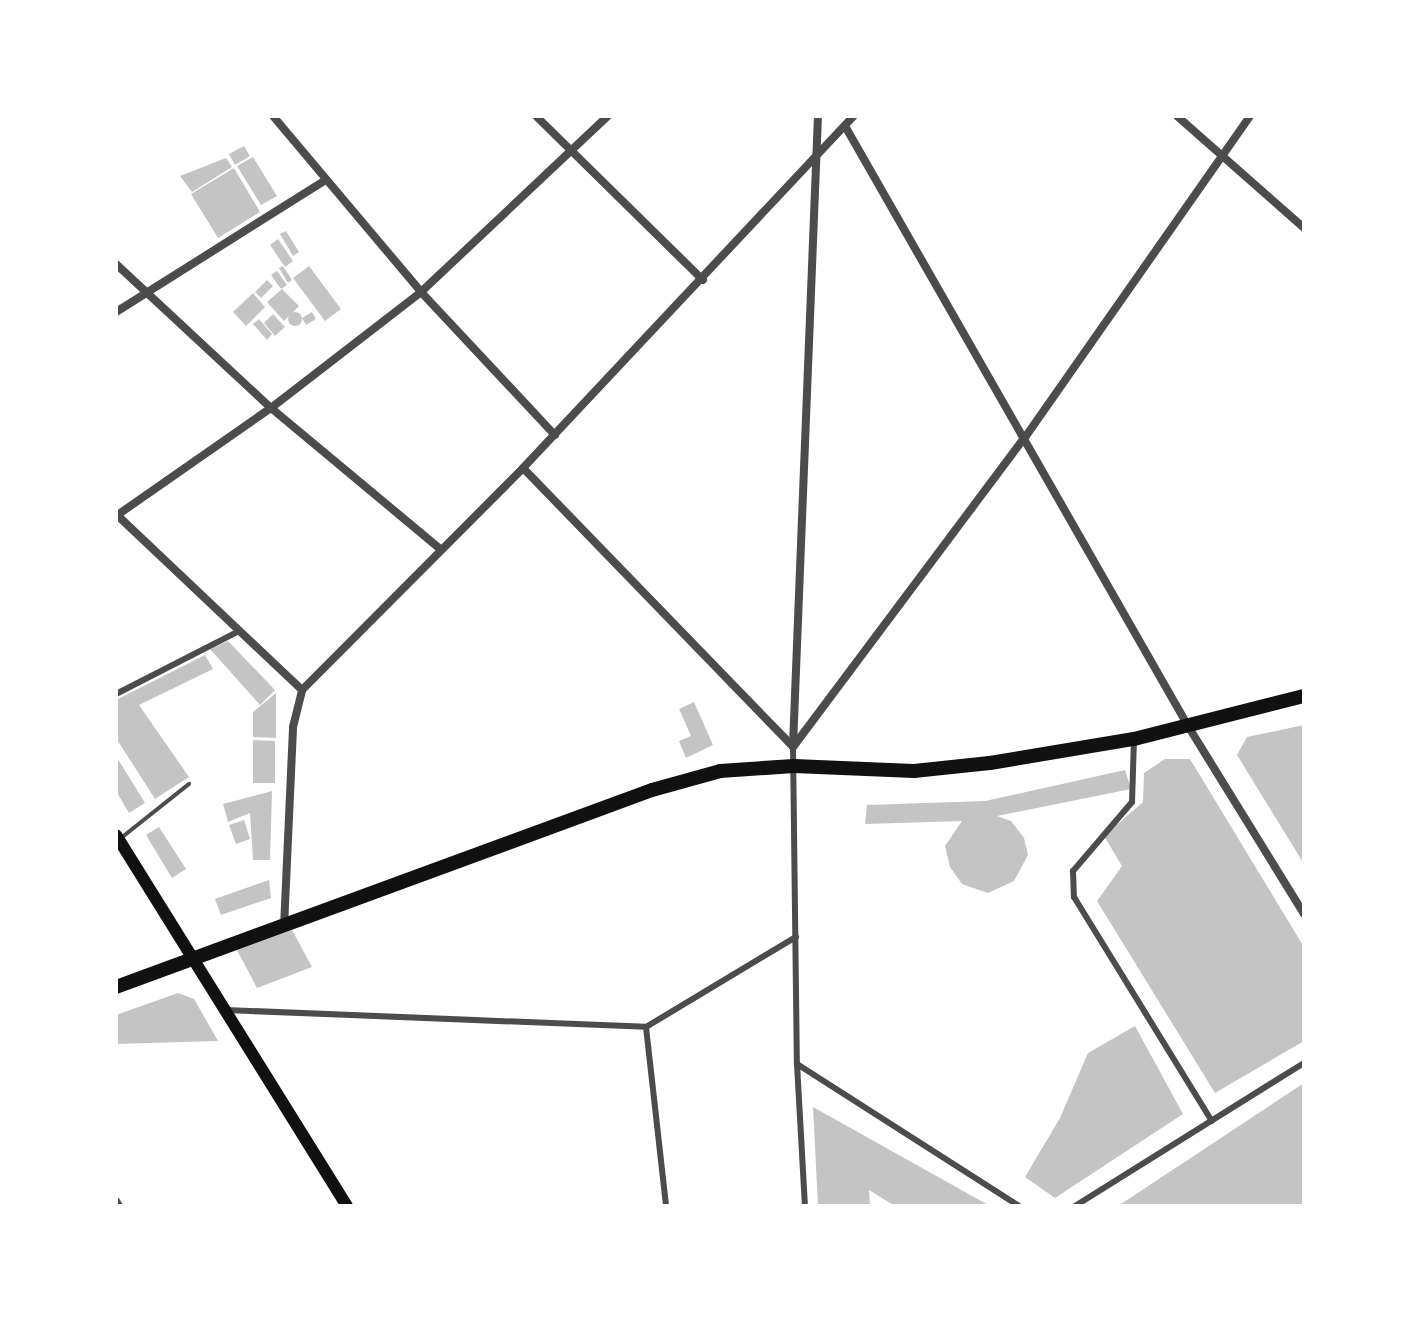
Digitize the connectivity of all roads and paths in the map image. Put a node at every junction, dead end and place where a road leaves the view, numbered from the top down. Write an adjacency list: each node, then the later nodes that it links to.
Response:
1 (273, 116): 14 (street)
2 (536, 116): 11 (street)
3 (608, 116): 11 (street)
4 (808, 116): 10 (street)
5 (818, 116): 10 (street)
6 (854, 116): 9 (street)
7 (1177, 116): 12 (street)
8 (1250, 116): 12 (street)
9 (845, 126): 13 (street); 23 (street)
10 (817, 127): 13 (street)
11 (574, 153): 17 (street); 19 (street)
12 (1222, 155): 15 (street); 23 (street)
13 (816, 158): 17 (street); 33 (street)
14 (326, 180): 18 (street); 19 (street)
15 (1304, 228)
16 (116, 264): 18 (street)
17 (703, 280): 22 (street)
18 (147, 292): 20 (street); 21 (street)
19 (421, 292): 21 (street); 22 (street)
20 (116, 312)
21 (271, 408): 25 (street); 26 (street)
22 (555, 435): 24 (street)
23 (1026, 436): 31 (street); 33 (street)
24 (523, 468): 26 (street); 33 (street)
25 (116, 515): 27 (street)
26 (440, 549): 28 (street)
27 (239, 631): 28 (street); 29 (street)
28 (302, 690): 38 (street)
29 (116, 694)
30 (1304, 696): 31 (main road)
31 (1188, 726): 32 (main road); 37 (street)
32 (1134, 739): 34 (main road); 46 (street)
33 (793, 747): 34 (street)
34 (794, 766): 38 (main road); 39 (street)
35 (189, 784): 36 (lane)
36 (117, 837): 40 (main road)
37 (1304, 914)
38 (284, 927): 40 (main road)
39 (796, 937): 43 (street); 45 (street)
40 (194, 958): 41 (main road); 42 (main road)
41 (116, 987)
42 (226, 1010): 43 (street); 47 (main road)
43 (646, 1027): 48 (street)
44 (1304, 1063): 46 (street)
45 (797, 1064): 49 (street); 50 (street)
46 (1212, 1121): 51 (street)
47 (347, 1206)
48 (666, 1206)
49 (805, 1206)
50 (1019, 1206)
51 (1075, 1206)

